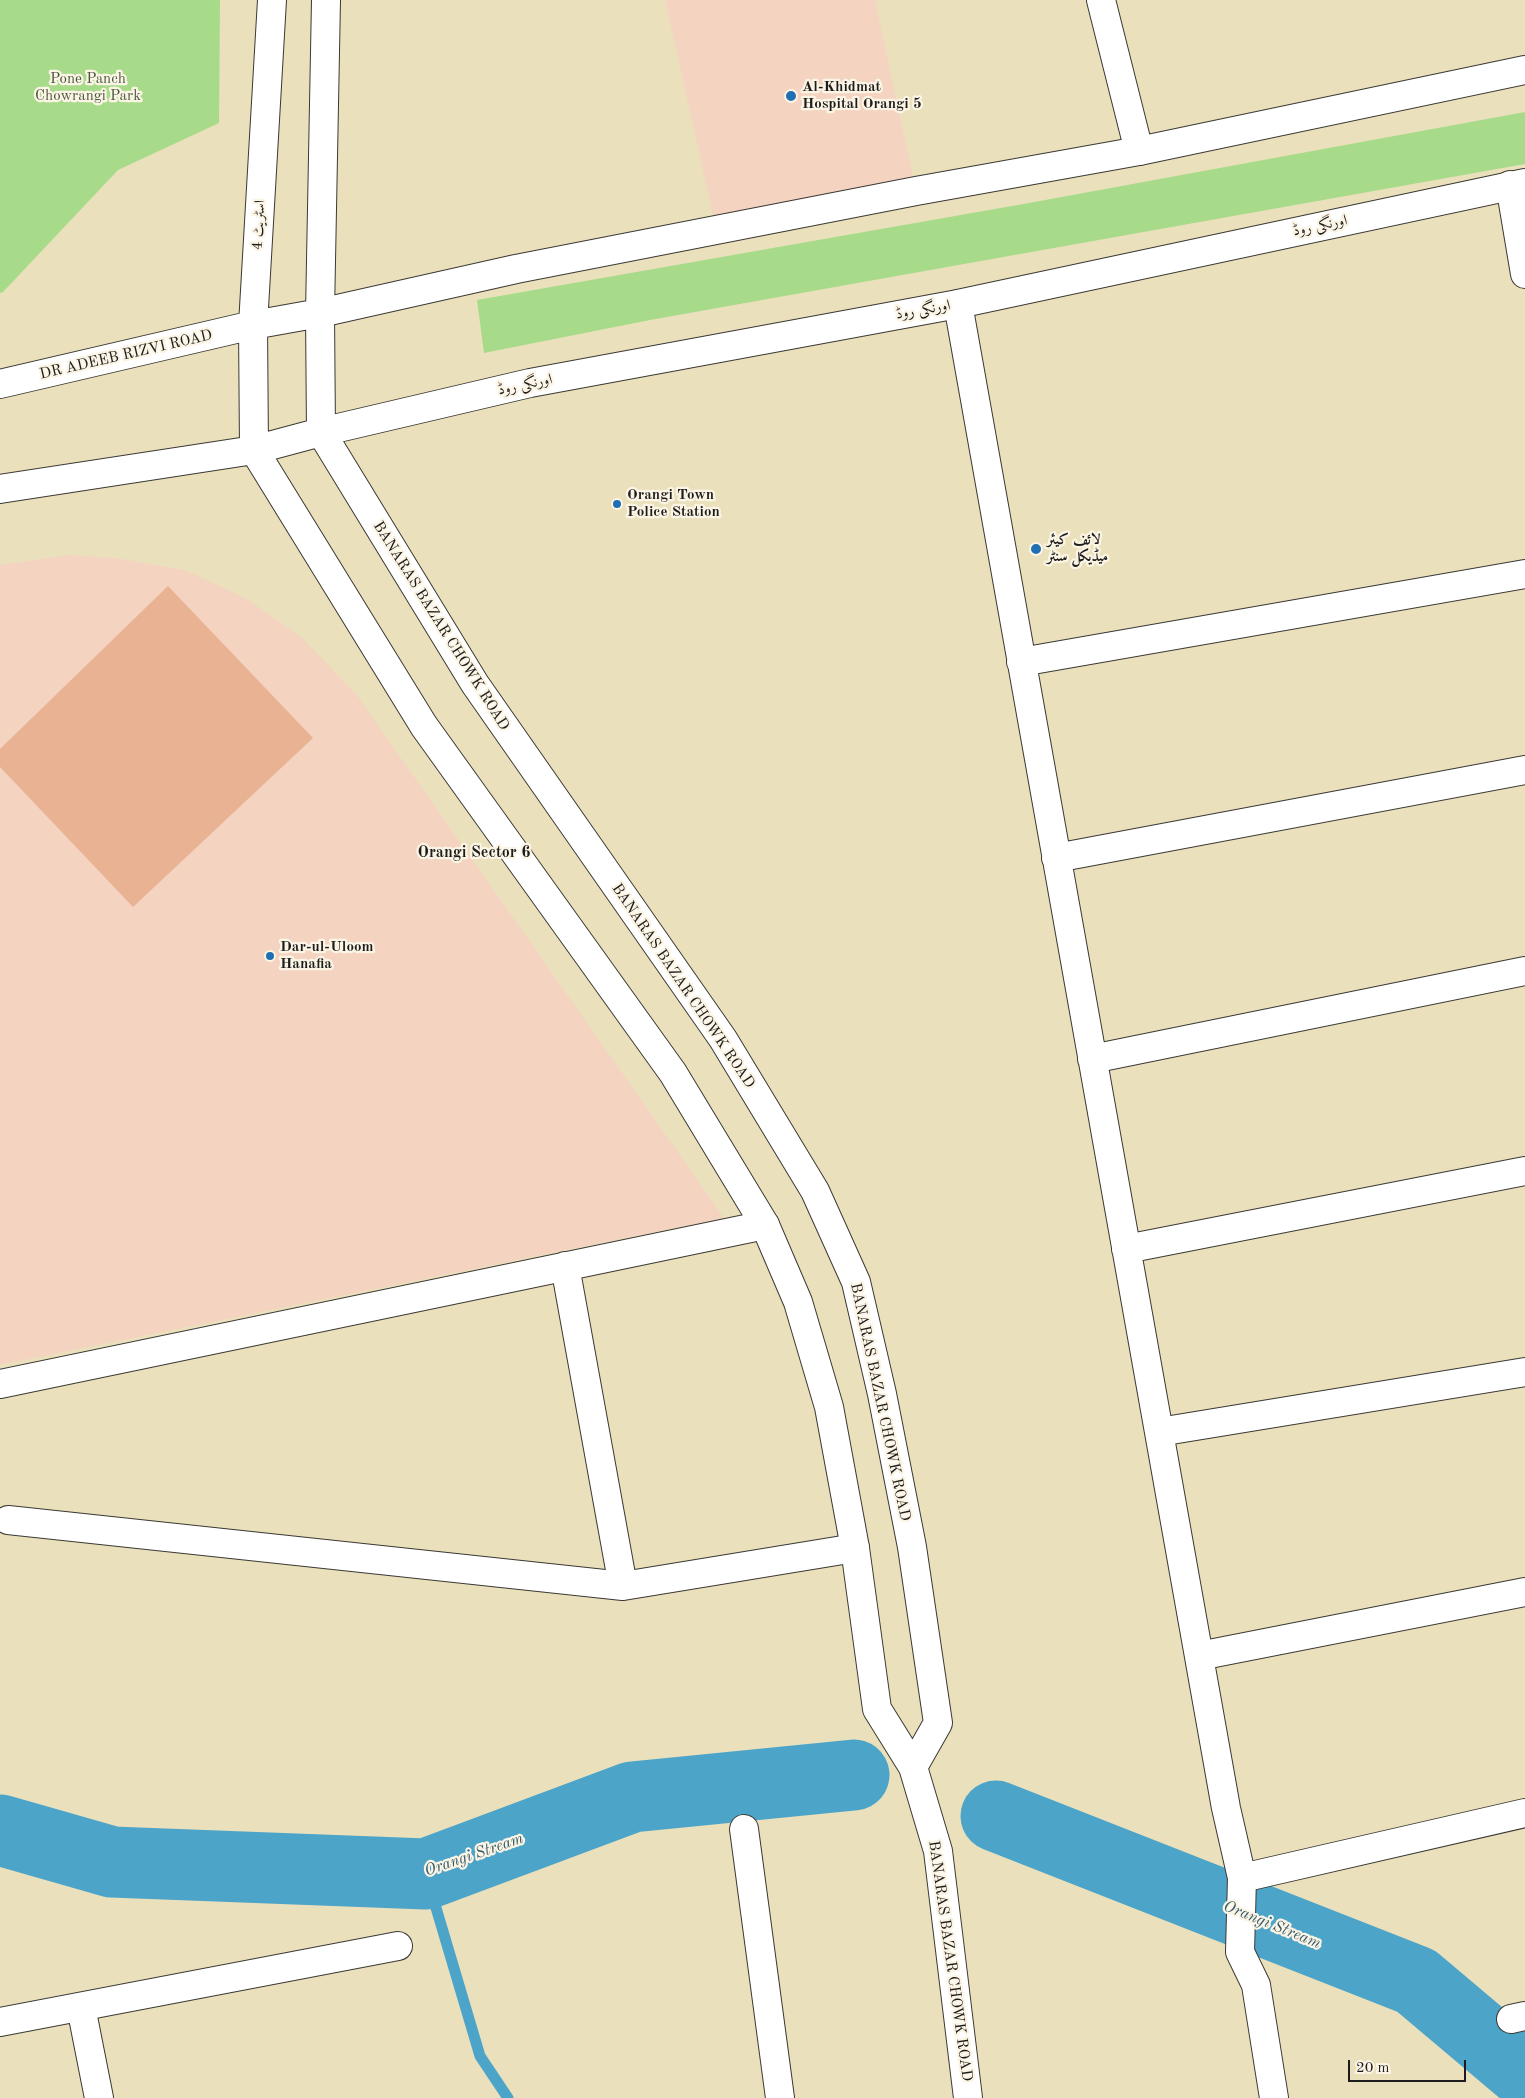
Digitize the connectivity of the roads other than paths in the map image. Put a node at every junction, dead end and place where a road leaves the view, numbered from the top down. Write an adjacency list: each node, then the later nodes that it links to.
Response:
1 (272, 0): 10 (street, اسٹریٹ 4)
2 (326, 0): 9 (street)
3 (1101, 0): 5 (street)
4 (1525, 70): 5 (street)
5 (1140, 151): 9 (street)
6 (1518, 184): 7 (street); 8 (street, اورنگی روڈ)
7 (1525, 274)
8 (958, 304): 12 (street, اورنگی روڈ); 16 (street)
9 (320, 314): 10 (street, DR ADEEB RIZVI ROAD); 12 (street)
10 (253, 325): 11 (street, DR ADEEB RIZVI ROAD); 13 (street, اسٹریٹ 4)
11 (0, 384)
12 (320, 432): 13 (street, اورنگی روڈ); 33 (street, BANARAS BAZAR CHOWK ROAD)
13 (254, 450): 14 (street); 22 (street, BANARAS BAZAR CHOWK ROAD)
14 (0, 489)
15 (1525, 574): 16 (street)
16 (1021, 662): 18 (street)
17 (1525, 770): 18 (street)
18 (1056, 858): 20 (street)
19 (1525, 971): 20 (street)
20 (1092, 1058): 23 (street)
21 (1525, 1171): 23 (street)
22 (765, 1225): 24 (street); 29 (street, BANARAS BAZAR CHOWK ROAD)
23 (1126, 1249): 27 (street)
24 (565, 1266): 26 (street); 30 (street)
25 (1525, 1372): 27 (street)
26 (0, 1384)
27 (1159, 1432): 32 (street)
28 (8, 1520): 30 (street)
29 (854, 1548): 30 (street); 33 (street, BANARAS BAZAR CHOWK ROAD)
30 (623, 1586)
31 (1525, 1592): 32 (street)
32 (1199, 1656): 36 (street)
33 (913, 1767): 42 (street, BANARAS BAZAR CHOWK ROAD)
34 (1525, 1813): 36 (street)
35 (744, 1829): 41 (street)
36 (1242, 1878): 43 (street)
37 (398, 1946): 38 (street)
38 (81, 2006): 39 (street); 40 (street)
39 (0, 2022)
40 (99, 2098)
41 (780, 2098)
42 (968, 2098)
43 (1274, 2098)

